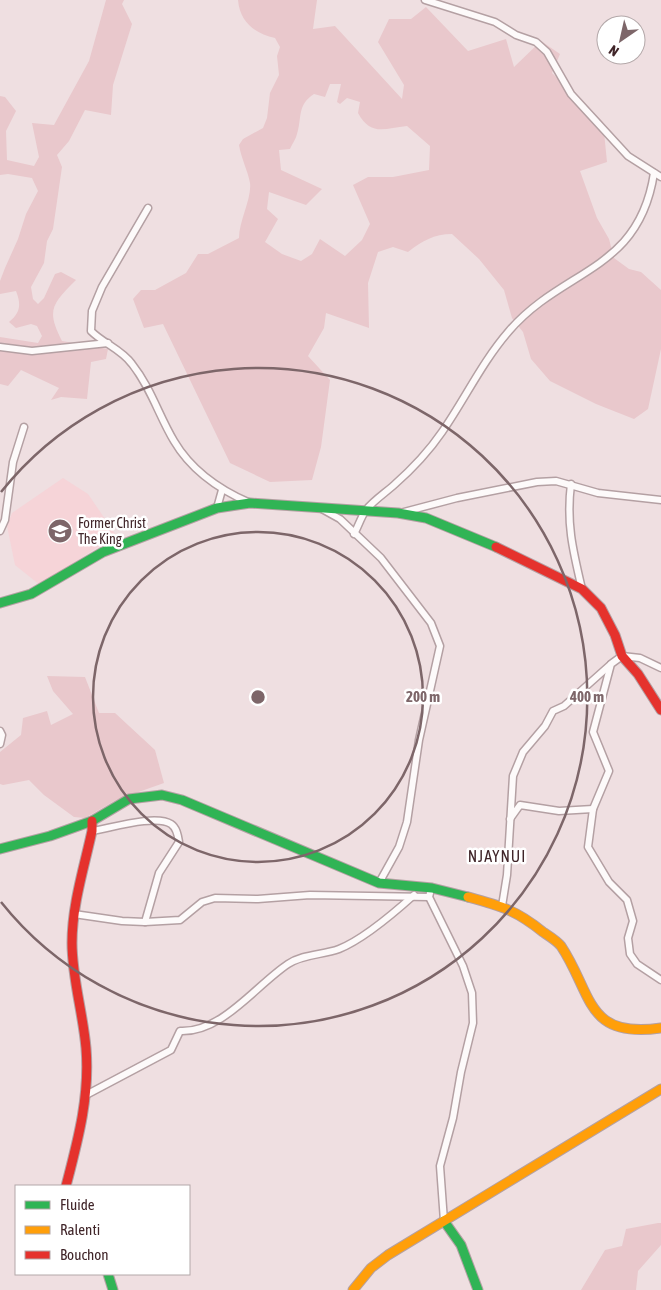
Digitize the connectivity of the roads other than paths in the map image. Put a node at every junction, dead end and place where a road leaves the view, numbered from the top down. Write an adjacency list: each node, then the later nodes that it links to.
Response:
1 (425, 0): 2 (street)
2 (654, 173): 3 (street); 14 (street)
3 (661, 177)
4 (148, 208): 5 (street)
5 (108, 343): 6 (street); 9 (street)
6 (0, 348)
7 (24, 427): 16 (street)
8 (570, 484): 10 (street); 15 (street); 18 (street)
9 (222, 490): 11 (street); 12 (street)
10 (661, 500)
11 (250, 503): 12 (main road); 13 (main road)
12 (217, 508): 19 (main road)
13 (321, 509): 14 (main road); 17 (street)
14 (366, 510): 15 (main road); 17 (street)
15 (398, 513): 18 (main road)
16 (0, 531)
17 (354, 534): 31 (street)
18 (582, 589): 20 (main road)
19 (0, 603)
20 (622, 656): 21 (street); 22 (street); 23 (main road)
21 (611, 664): 26 (street); 27 (street)
22 (661, 668)
23 (661, 710)
24 (0, 731): 25 (street)
25 (0, 744)
26 (593, 809): 27 (street); 37 (street)
27 (510, 820): 34 (street)
28 (92, 821): 29 (main road); 30 (main road); 31 (main road)
29 (92, 831): 35 (main road); 36 (street)
30 (0, 849)
31 (379, 883): 32 (main road)
32 (431, 892): 33 (street); 34 (main road); 42 (street)
33 (414, 895): 36 (street); 40 (street)
34 (502, 906): 38 (main road)
35 (74, 914): 36 (street); 40 (main road)
36 (145, 922)
37 (661, 980)
38 (661, 1028)
39 (661, 1089): 42 (main road)
40 (86, 1095): 41 (main road)
41 (66, 1185)
42 (444, 1221): 45 (main road); 46 (main road)
43 (108, 1275): 44 (main road)
44 (113, 1290)
45 (352, 1290)
46 (478, 1290)

